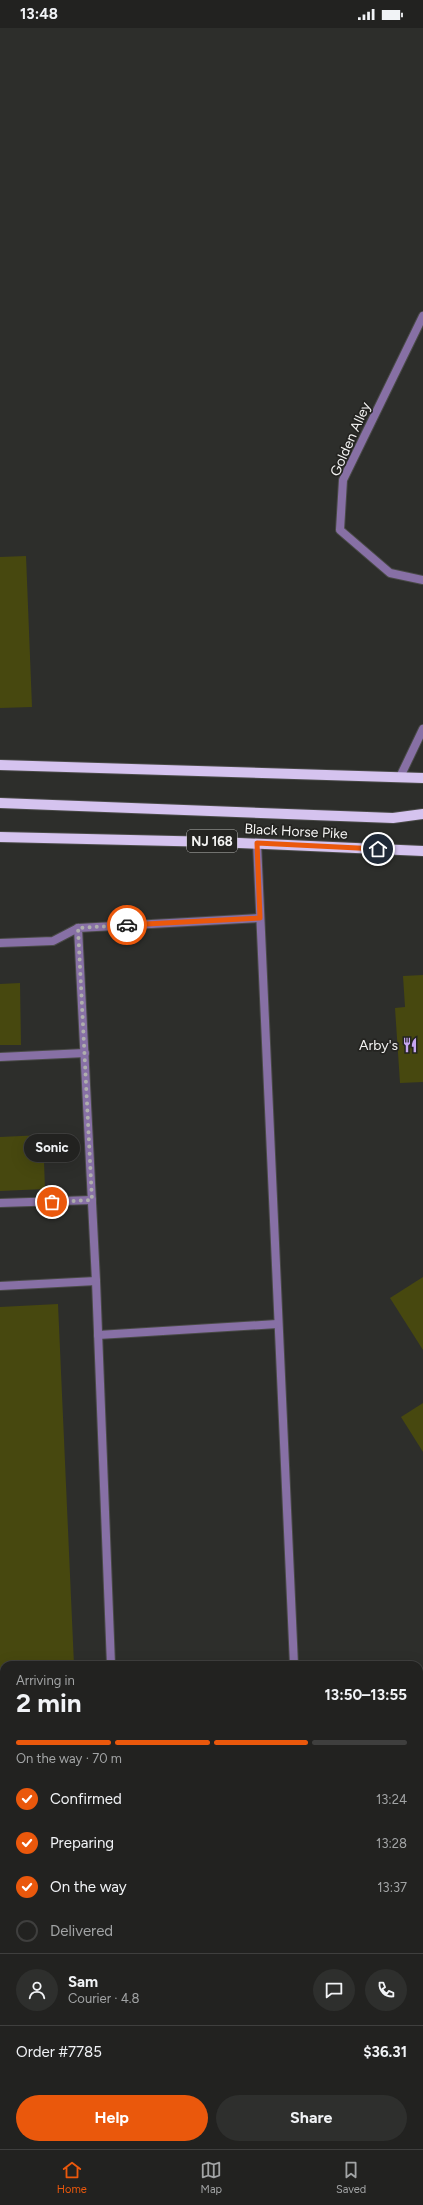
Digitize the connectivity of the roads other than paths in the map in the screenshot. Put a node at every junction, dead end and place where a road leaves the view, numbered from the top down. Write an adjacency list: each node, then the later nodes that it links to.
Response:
1 (423, 316): 2 (street, Golden Alley)
2 (423, 580)
3 (423, 729): 5 (street)
4 (0, 766): 5 (main road)
5 (400, 777): 6 (main road)
6 (423, 778)
7 (0, 803): 8 (main road)
8 (423, 814)
9 (0, 837): 10 (main road, Black Horse Pike / NJ 168)
10 (257, 843): 11 (main road, Black Horse Pike / NJ 168); 12 (street)
11 (423, 852)
12 (260, 918): 13 (street); 21 (street)
13 (78, 928): 14 (street); 15 (street)
14 (0, 943)
15 (85, 1053): 16 (street); 17 (street)
16 (0, 1057)
17 (92, 1200): 18 (street); 19 (street)
18 (0, 1203)
19 (96, 1281): 20 (street); 22 (street)
20 (0, 1286)
21 (277, 1324): 22 (street); 24 (street)
22 (98, 1335): 23 (street)
23 (111, 1661)
24 (294, 1661)

